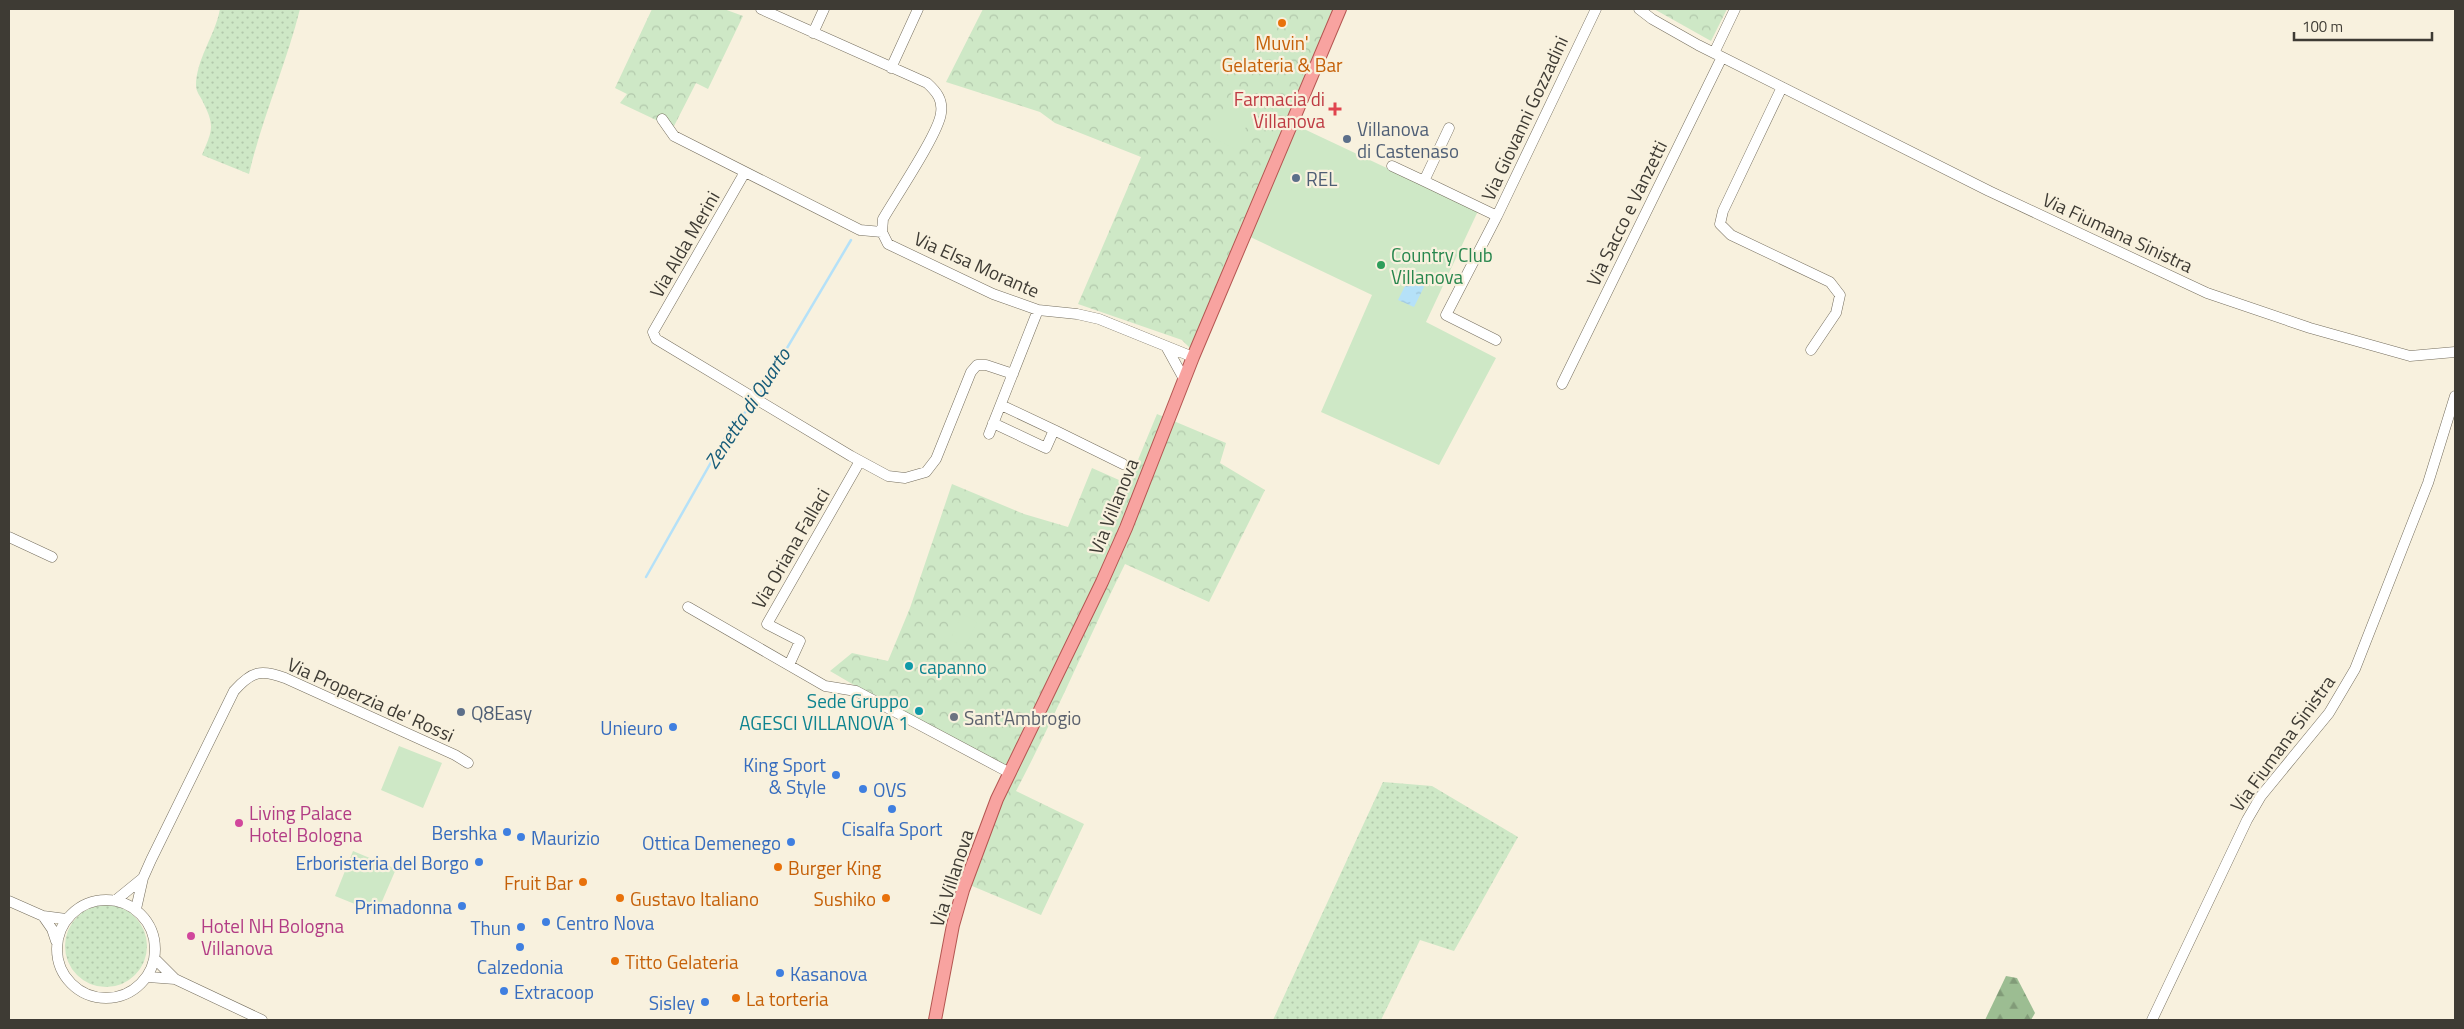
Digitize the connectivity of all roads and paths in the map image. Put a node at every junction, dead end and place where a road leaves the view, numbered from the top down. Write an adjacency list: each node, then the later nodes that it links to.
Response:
1 (761, 9): 8 (street)
2 (824, 9): 8 (street)
3 (918, 9): 10 (street)
4 (1340, 9): 24 (main road, Via Villanova)
5 (1596, 9): 17 (street, Via Giovanni Gozzadini)
6 (1639, 9): 9 (street, Via Fiumana Sinistra)
7 (1735, 9): 9 (street, Via Sacco e Vanzetti)
8 (813, 33): 10 (street)
9 (1718, 55): 11 (street, Via Fiumana Sinistra); 27 (street, Via Sacco e Vanzetti)
10 (891, 68): 18 (street)
11 (1782, 87): 22 (street); 23 (street, Via Fiumana Sinistra)
12 (662, 119): 15 (street)
13 (1449, 128): 16 (street)
14 (1392, 166): 16 (street, Via Giovanni Gozzadini)
15 (745, 172): 18 (street); 33 (street, Via Alda Merini)
16 (1424, 181): 17 (street, Via Giovanni Gozzadini)
17 (1497, 216): 20 (street, Via Giovanni Gozzadini)
18 (882, 232): 19 (street, Via Elsa Morante)
19 (1038, 310): 21 (street, Via Elsa Morante); 25 (street)
20 (1496, 340)
21 (1166, 347): 24 (street, Via Elsa Morante); 26 (street)
22 (1811, 350)
23 (2455, 352)
24 (1193, 357): 26 (main road, Via Villanova)
25 (1013, 374): 29 (street); 33 (street)
26 (1184, 379): 40 (main road, Via Villanova)
27 (1562, 384)
28 (2455, 396): 53 (street, Via Fiumana Sinistra)
29 (1001, 405): 30 (street); 31 (street)
30 (993, 423): 31 (street); 32 (street)
31 (1054, 430): 34 (street)
32 (989, 434)
33 (860, 461): 38 (street, Via Oriana Fallaci)
34 (1124, 464)
35 (9, 537): 36 (street)
36 (52, 557)
37 (688, 607): 38 (street)
38 (789, 665): 40 (street)
39 (468, 763): 41 (street, Via Properzia de' Rossi)
40 (1010, 774): 52 (main road, Via Villanova)
41 (143, 878): 42 (street, Via Properzia de' Rossi); 44 (street, Via Properzia de' Rossi)
42 (116, 900): 44 (street); 46 (street)
43 (9, 901): 45 (street)
44 (136, 909): 48 (street)
45 (43, 916): 46 (street); 47 (street)
46 (66, 919): 47 (street)
47 (57, 943): 49 (street)
48 (155, 959): 49 (street); 50 (street)
49 (148, 977): 50 (street)
50 (175, 979): 51 (street)
51 (262, 1020)
52 (935, 1020)
53 (2152, 1020)

